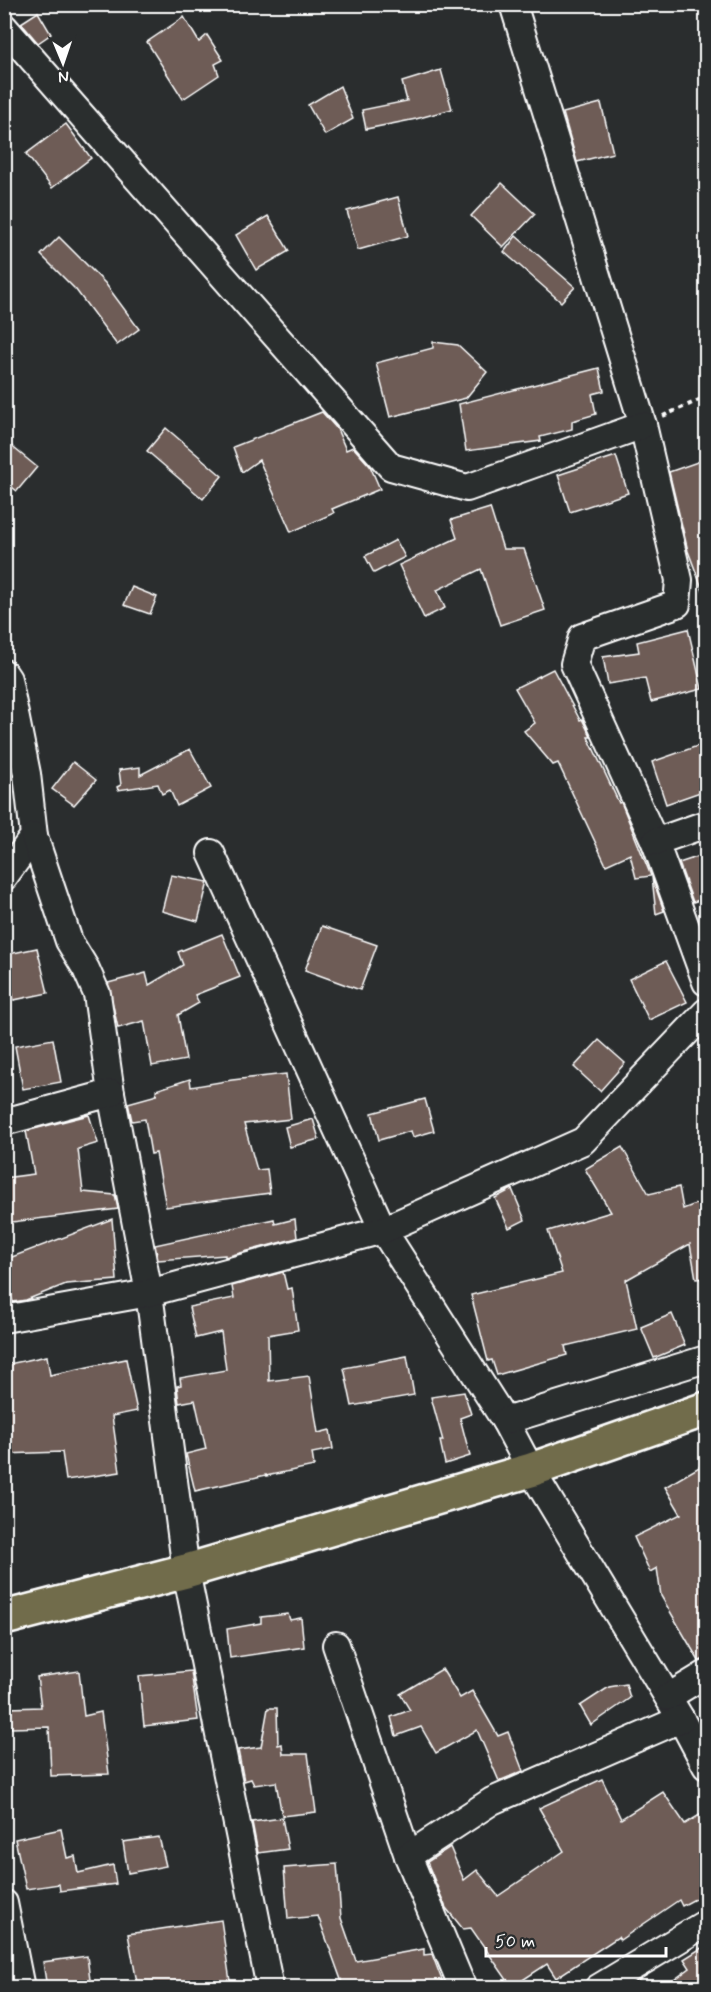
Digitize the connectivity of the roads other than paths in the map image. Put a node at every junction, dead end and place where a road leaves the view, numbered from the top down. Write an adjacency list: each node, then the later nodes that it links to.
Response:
1 (513, 4): 3 (street)
2 (4, 27): 3 (street)
3 (643, 425): 7 (street)
4 (4, 673): 6 (street)
5 (706, 824): 7 (street)
6 (34, 836): 9 (street); 12 (street)
7 (655, 842): 10 (street)
8 (211, 853): 14 (street)
9 (4, 877)
10 (706, 982)
11 (706, 1012): 14 (street)
12 (111, 1093): 13 (street); 15 (street)
13 (4, 1122)
14 (382, 1230): 15 (street); 19 (street)
15 (149, 1293): 16 (street); 21 (street)
16 (4, 1319)
17 (706, 1359): 19 (street)
18 (706, 1409): 20 (highway)
19 (505, 1421): 20 (street)
20 (531, 1470): 21 (highway); 25 (street)
21 (186, 1571): 22 (highway); 32 (street)
22 (4, 1618)
23 (336, 1645): 28 (street)
24 (706, 1674): 25 (street)
25 (668, 1697): 26 (street)
26 (681, 1719): 27 (street); 28 (street)
27 (706, 1766)
28 (408, 1856): 33 (street)
29 (4, 1903): 31 (street)
30 (706, 1923): 34 (street)
31 (21, 1988)
32 (270, 1988)
33 (463, 1988)
34 (598, 1988)

